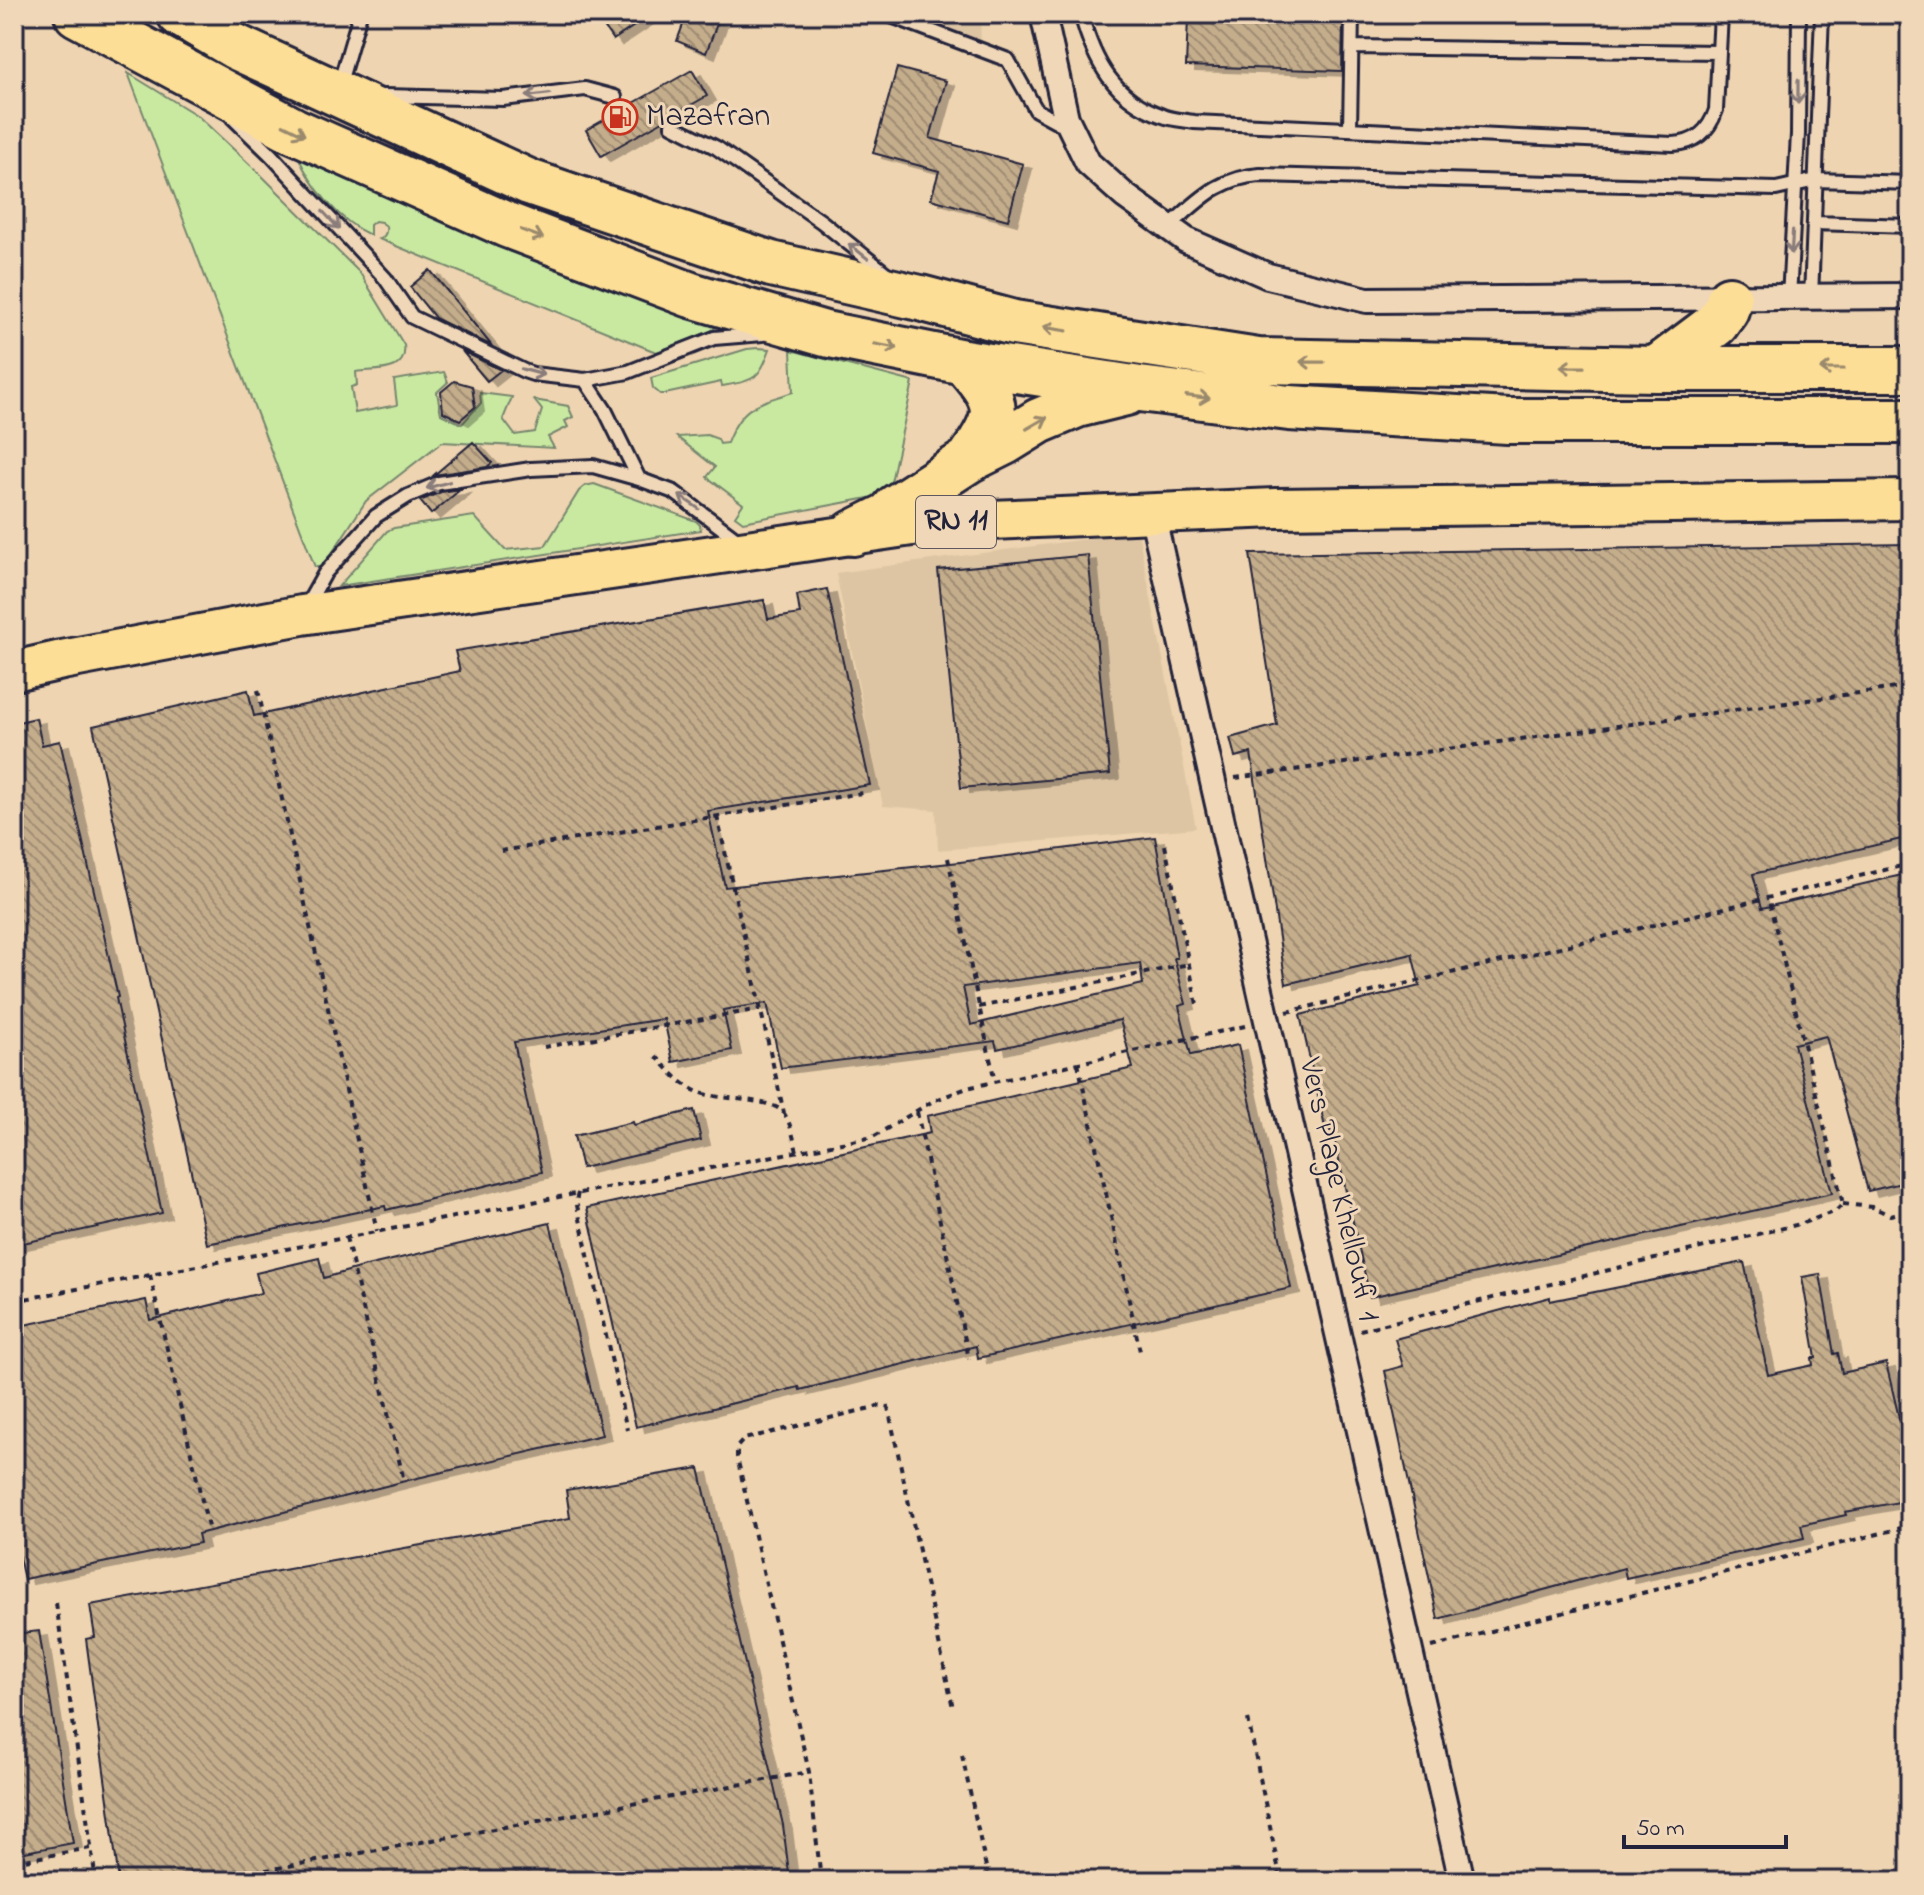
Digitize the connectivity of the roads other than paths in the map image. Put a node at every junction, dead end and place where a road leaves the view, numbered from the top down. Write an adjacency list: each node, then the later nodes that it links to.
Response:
1 (77, 14): 12 (highway)
2 (180, 14): 11 (highway)
3 (360, 14): 15 (lane)
4 (886, 14): 21 (lane)
5 (1043, 14): 21 (street)
6 (1081, 14): 20 (lane)
7 (1352, 14): 13 (lane)
8 (1721, 14): 14 (lane)
9 (1799, 14): 24 (lane, one-way to 24)
10 (1822, 14): 22 (lane)
11 (224, 30): 15 (highway)
12 (126, 41): 17 (lane); 32 (highway, one-way to 32)
13 (1352, 47): 14 (lane); 20 (lane)
14 (1719, 52): 20 (lane)
15 (337, 94): 16 (lane, one-way to 15); 29 (highway)
16 (615, 97)
17 (217, 103)
18 (228, 113): 36 (lane, one-way to 36)
19 (672, 125): 29 (lane, one-way to 19)
20 (1350, 128)
21 (1071, 130): 27 (street)
22 (1816, 180): 23 (lane); 24 (lane); 25 (lane)
23 (1910, 183)
24 (1795, 186): 27 (lane); 30 (lane, one-way to 30)
25 (1814, 223): 26 (lane); 30 (lane)
26 (1910, 226)
27 (1168, 227): 31 (street)
28 (1910, 296): 30 (street)
29 (920, 298): 34 (highway, one-way to 29)
30 (1800, 298): 31 (street)
31 (1729, 299): 34 (highway)
32 (825, 334): 33 (highway, one-way to 33); 36 (lane)
33 (964, 362): 37 (highway); 39 (highway)
34 (1656, 369): 35 (highway, one-way to 34)
35 (1910, 369)
36 (585, 380): 40 (lane)
37 (1140, 389): 38 (highway, one-way to 38); 39 (highway, one-way to 37)
38 (1910, 421)
39 (969, 460): 43 (highway)
40 (639, 479): 44 (lane, one-way to 40); 45 (lane, one-way to 45)
41 (1910, 500): 42 (main road, RN 11)
42 (1152, 513): 43 (main road, RN 11); 47 (street, Vers Plage Khelloufi 1)
43 (853, 533): 44 (main road, RN 11)
44 (751, 550): 45 (main road, RN 11)
45 (302, 615): 46 (main road, RN 11)
46 (14, 671)
47 (1462, 1881)

